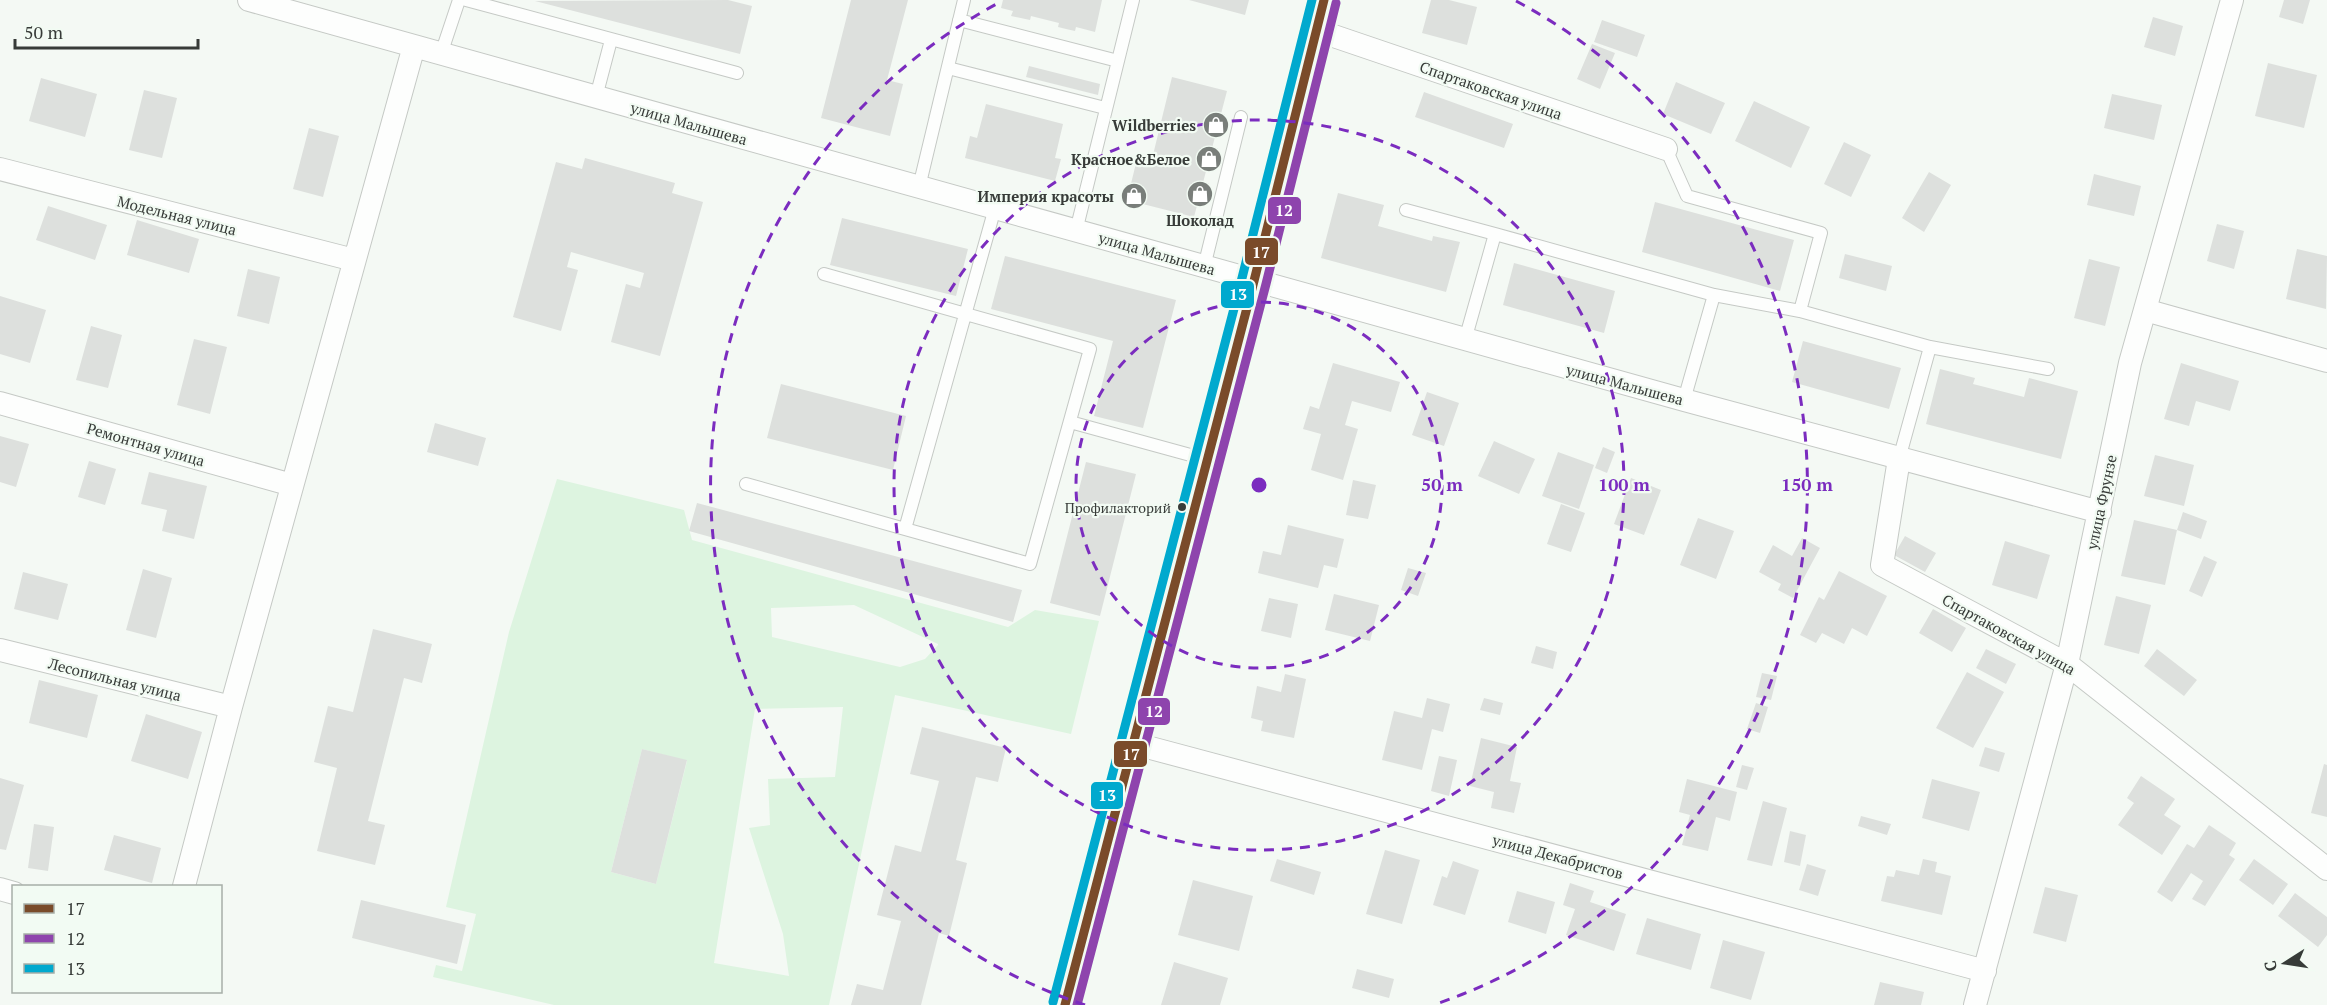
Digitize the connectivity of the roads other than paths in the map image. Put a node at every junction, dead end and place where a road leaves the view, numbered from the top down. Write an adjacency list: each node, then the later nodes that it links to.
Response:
1 (249, 0): 10 (street, улица Малышева)
2 (459, 0): 11 (lane)
3 (466, 0): 9 (lane)
4 (964, 0): 8 (lane)
5 (1133, 0): 12 (lane)
6 (2232, 0): 30 (street, улица Фрунзе)
7 (1320, 15): 18 (street, Спартаковская улица); 28 (main road)
8 (959, 20): 12 (lane); 13 (lane)
9 (611, 40): 14 (lane); 15 (lane)
10 (414, 46): 11 (street, улица Малышева); 25 (street)
11 (441, 54): 15 (street, улица Малышева)
12 (1118, 61): 16 (lane)
13 (948, 68): 16 (lane); 20 (lane)
14 (737, 73)
15 (596, 97): 20 (street, улица Малышева)
16 (1106, 108): 23 (lane)
17 (1241, 117): 26 (lane)
18 (1666, 149): 31 (lane)
19 (0, 169): 25 (street, Модельная улица)
20 (919, 187): 21 (street, улица Малышева)
21 (995, 208): 23 (street, улица Малышева); 32 (lane)
22 (1407, 210): 24 (lane)
23 (1076, 231): 26 (street, улица Малышева)
24 (1495, 234): 29 (lane); 33 (lane)
25 (354, 260): 43 (street)
26 (1204, 267): 28 (street, улица Малышева)
27 (824, 273): 32 (lane)
28 (1254, 281): 33 (street, улица Малышева); 40 (main road)
29 (1714, 295): 31 (lane); 37 (lane)
30 (2145, 310): 35 (street); 44 (street, улица Фрунзе)
31 (1800, 311): 34 (lane)
32 (966, 314): 39 (lane); 45 (lane)
33 (1465, 340): 37 (street, улица Малышева)
34 (1930, 347): 36 (lane); 41 (lane)
35 (2327, 361)
36 (2048, 369)
37 (1684, 400): 41 (street, улица Малышева)
38 (0, 403): 43 (street, Ремонтная улица)
39 (1070, 422): 40 (lane); 45 (lane)
40 (1206, 459): 49 (main road)
41 (1899, 459): 44 (street, улица Малышева); 47 (street, Спартаковская улица)
42 (746, 484): 45 (lane)
43 (292, 485): 48 (street)
44 (2100, 512): 47 (street, улица Фрунзе)
45 (905, 529)
46 (0, 650): 48 (street, Лесопильная улица)
47 (2067, 664): 50 (street, Спартаковская улица); 52 (street, улица Фрунзе)
48 (231, 707): 51 (street)
49 (1132, 743): 52 (street, улица Декабристов); 53 (main road)
50 (2327, 869)
51 (184, 885)
52 (1984, 970): 54 (street, улица Фрунзе)
53 (1065, 1005)
54 (1975, 1005)

